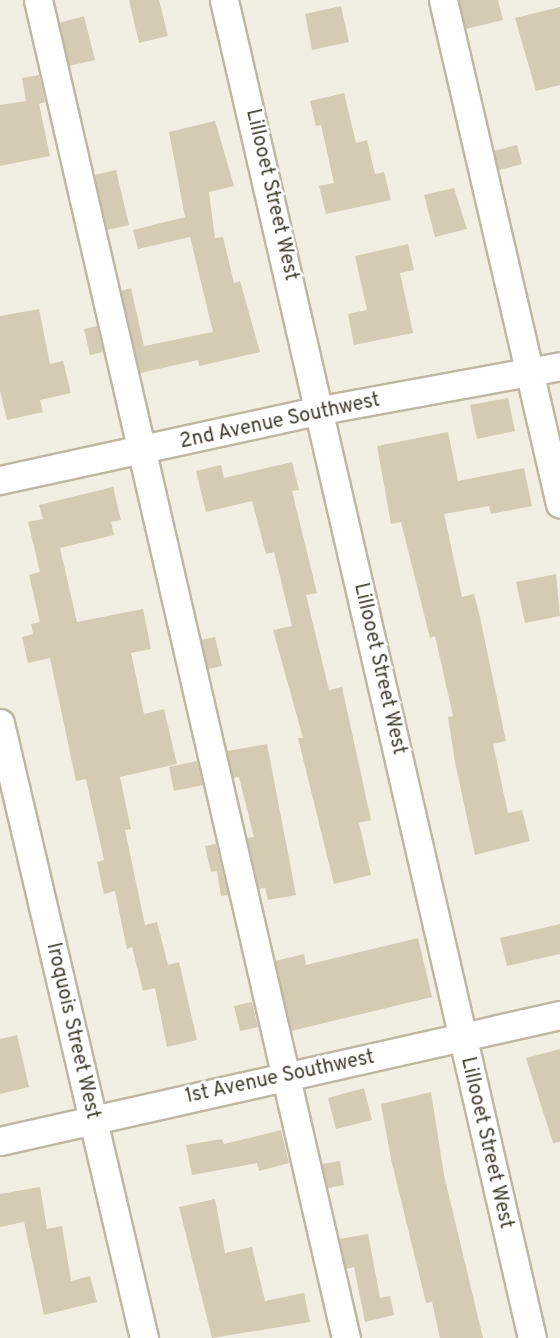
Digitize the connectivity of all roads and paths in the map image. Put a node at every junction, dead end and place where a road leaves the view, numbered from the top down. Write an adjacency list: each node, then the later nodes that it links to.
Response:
1 (38, 0): 7 (street)
2 (225, 0): 6 (street, Lillooet Street West)
3 (443, 0): 5 (street)
4 (560, 366): 5 (street, 2nd Avenue Southwest)
5 (530, 373): 6 (street, 2nd Avenue Southwest); 9 (street)
6 (321, 410): 7 (street, 2nd Avenue Southwest); 12 (street, Lillooet Street West)
7 (140, 452): 8 (street, 2nd Avenue Southwest); 13 (street)
8 (0, 480)
9 (560, 504)
10 (0, 723): 14 (street, Iroquois Street West)
11 (560, 1014): 12 (street, 1st Avenue Southwest)
12 (462, 1040): 13 (street, 1st Avenue Southwest); 18 (street, Lillooet Street West)
13 (288, 1076): 14 (street, 1st Avenue Southwest); 17 (street)
14 (93, 1118): 15 (street, 1st Avenue Southwest); 16 (street, Iroquois Street West)
15 (0, 1141)
16 (144, 1338)
17 (346, 1338)
18 (532, 1338)

